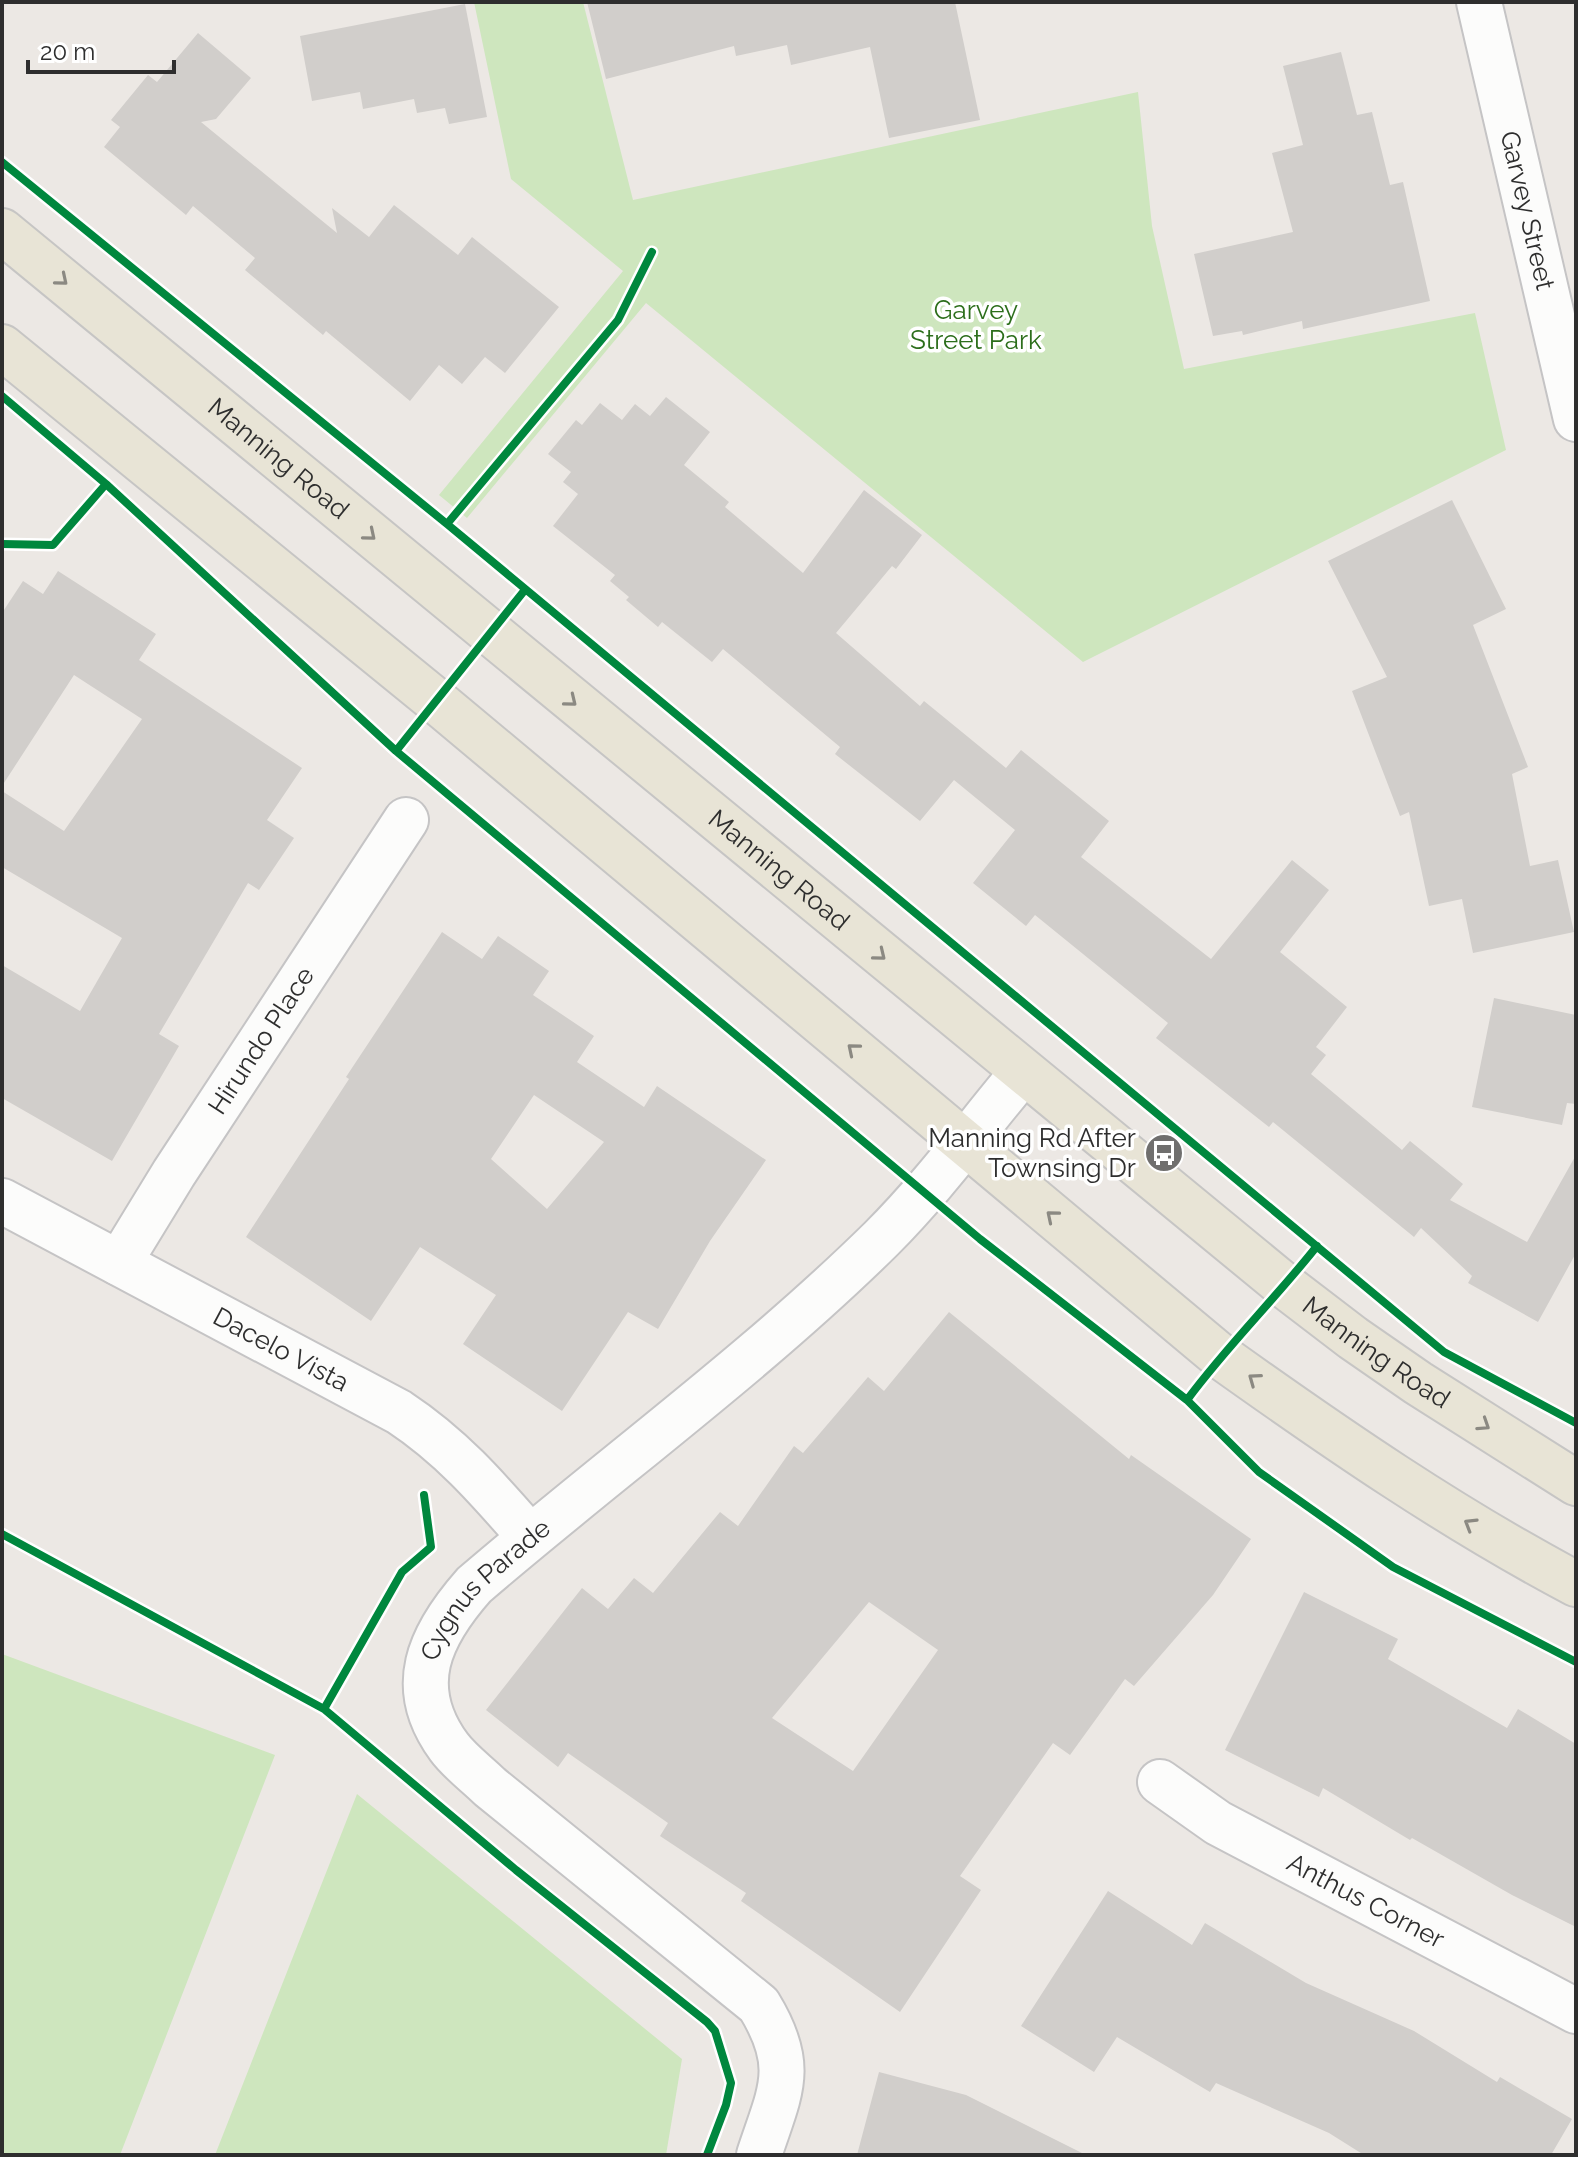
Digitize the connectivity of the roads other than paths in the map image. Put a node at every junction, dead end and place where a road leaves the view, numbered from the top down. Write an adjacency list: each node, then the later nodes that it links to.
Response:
1 (1479, 2): 4 (street, Garvey Street)
2 (2, 231): 6 (main road, Manning Road, one-way to 6)
3 (2, 347): 7 (main road, one-way to 3)
4 (1576, 419)
5 (406, 820): 9 (street, Hirundo Place)
6 (1023, 1072): 7 (street, Cygnus Parade); 10 (main road, Manning Road, one-way to 10)
7 (965, 1142): 11 (street, Cygnus Parade); 12 (main road, one-way to 7)
8 (2, 1201): 9 (street, Dacelo Vista)
9 (119, 1263): 11 (street, Dacelo Vista)
10 (1576, 1483)
11 (530, 1537): 15 (street, Cygnus Parade)
12 (1576, 1584)
13 (1160, 1782): 14 (street, Anthus Corner)
14 (1576, 2011)
15 (759, 2155)

